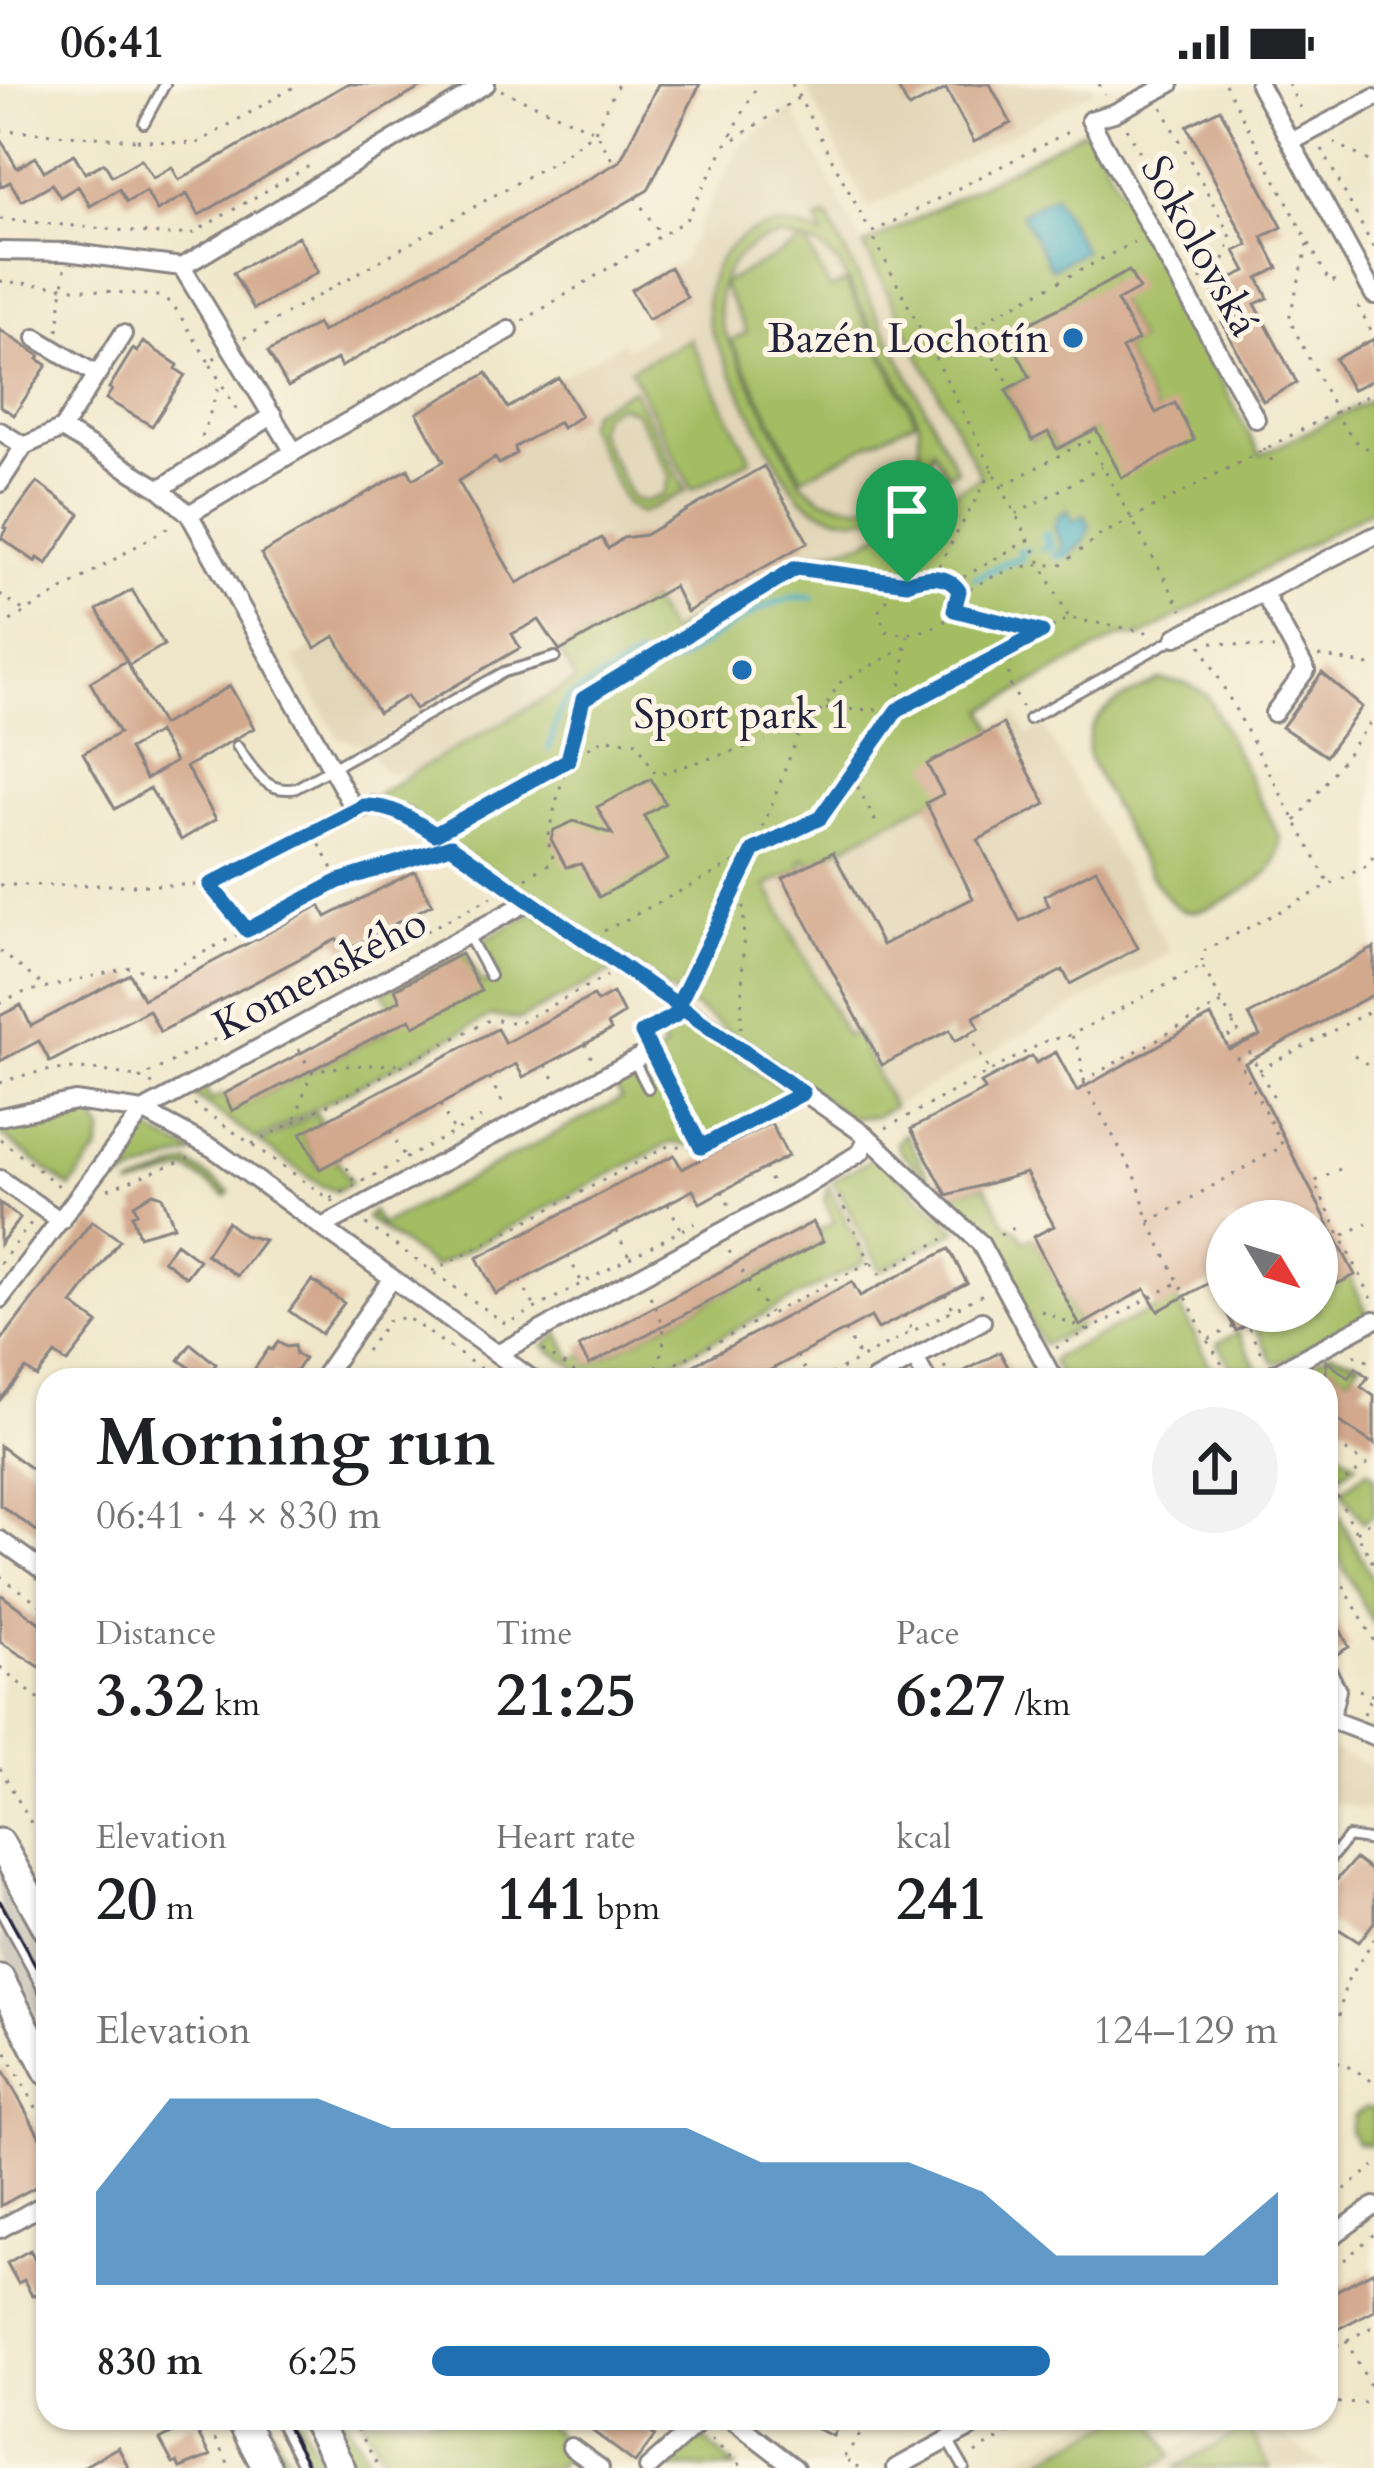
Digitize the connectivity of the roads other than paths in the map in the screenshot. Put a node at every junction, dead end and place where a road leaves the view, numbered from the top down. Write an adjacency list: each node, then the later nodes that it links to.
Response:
1 (164, 84): 6 (lane)
2 (487, 84): 9 (street)
3 (1259, 84): 7 (street)
4 (1162, 88): 16 (street, Sokolovská)
5 (1374, 98): 7 (street)
6 (144, 123)
7 (1291, 142): 10 (street)
8 (0, 251): 9 (street)
9 (182, 267): 15 (street)
10 (1374, 295)
11 (509, 330): 20 (street)
12 (123, 334): 14 (street)
13 (37, 338): 14 (street)
14 (97, 375): 17 (street)
15 (273, 416): 20 (street); 22 (street)
16 (1256, 419)
17 (62, 429): 19 (street); 22 (street)
18 (0, 431): 19 (street)
19 (24, 446): 21 (street)
20 (294, 452): 23 (street)
21 (0, 483)
22 (160, 490): 23 (street)
23 (189, 514): 31 (street)
24 (1374, 536): 25 (street)
25 (1263, 592): 26 (street); 28 (street)
26 (1184, 633): 29 (lane)
27 (555, 657): 31 (lane)
28 (1274, 712)
29 (1029, 719)
30 (237, 746): 31 (lane)
31 (330, 769): 32 (street)
32 (530, 902): 33 (street, Komenského); 40 (street)
33 (468, 935): 34 (lane); 38 (street, Komenského)
34 (490, 976)
35 (651, 1051): 36 (street)
36 (634, 1060): 37 (lane); 43 (street)
37 (648, 1088)
38 (143, 1111): 39 (street); 42 (street); 43 (street)
39 (0, 1117)
40 (868, 1138): 48 (street); 54 (street)
41 (0, 1179): 42 (street)
42 (61, 1222): 45 (street)
43 (322, 1227): 44 (street)
44 (392, 1278): 48 (street); 50 (street)
45 (0, 1299)
46 (1374, 1319): 55 (street)
47 (982, 1321): 49 (street)
48 (497, 1354): 51 (street)
49 (915, 1358): 52 (street); 53 (street)
50 (329, 1368)
51 (516, 1368)
52 (896, 1368)
53 (920, 1368)
54 (1048, 1368)
55 (1284, 1368)
56 (0, 1540): 57 (street)
57 (36, 1566)
58 (1338, 1723): 59 (street)
59 (1374, 1736)
60 (1374, 1841): 62 (lane)
61 (0, 1843): 63 (main road)
62 (1338, 1849)
63 (36, 1908)
64 (0, 1910): 65 (lane)
65 (36, 1976)
66 (0, 1979): 67 (main road)
67 (36, 2049)
68 (1374, 2206): 71 (street)
69 (36, 2210): 70 (street)
70 (0, 2229)
71 (1338, 2232)
72 (246, 2430): 81 (main road)
73 (283, 2430): 82 (lane)
74 (320, 2430): 83 (main road)
75 (691, 2430): 85 (street)
76 (746, 2430): 86 (street)
77 (964, 2430): 78 (street)
78 (948, 2440): 80 (lane); 87 (street)
79 (566, 2441): 84 (street)
80 (962, 2465)
81 (267, 2468)
82 (304, 2468)
83 (341, 2468)
84 (600, 2468)
85 (648, 2468)
86 (795, 2468)
87 (896, 2468)

